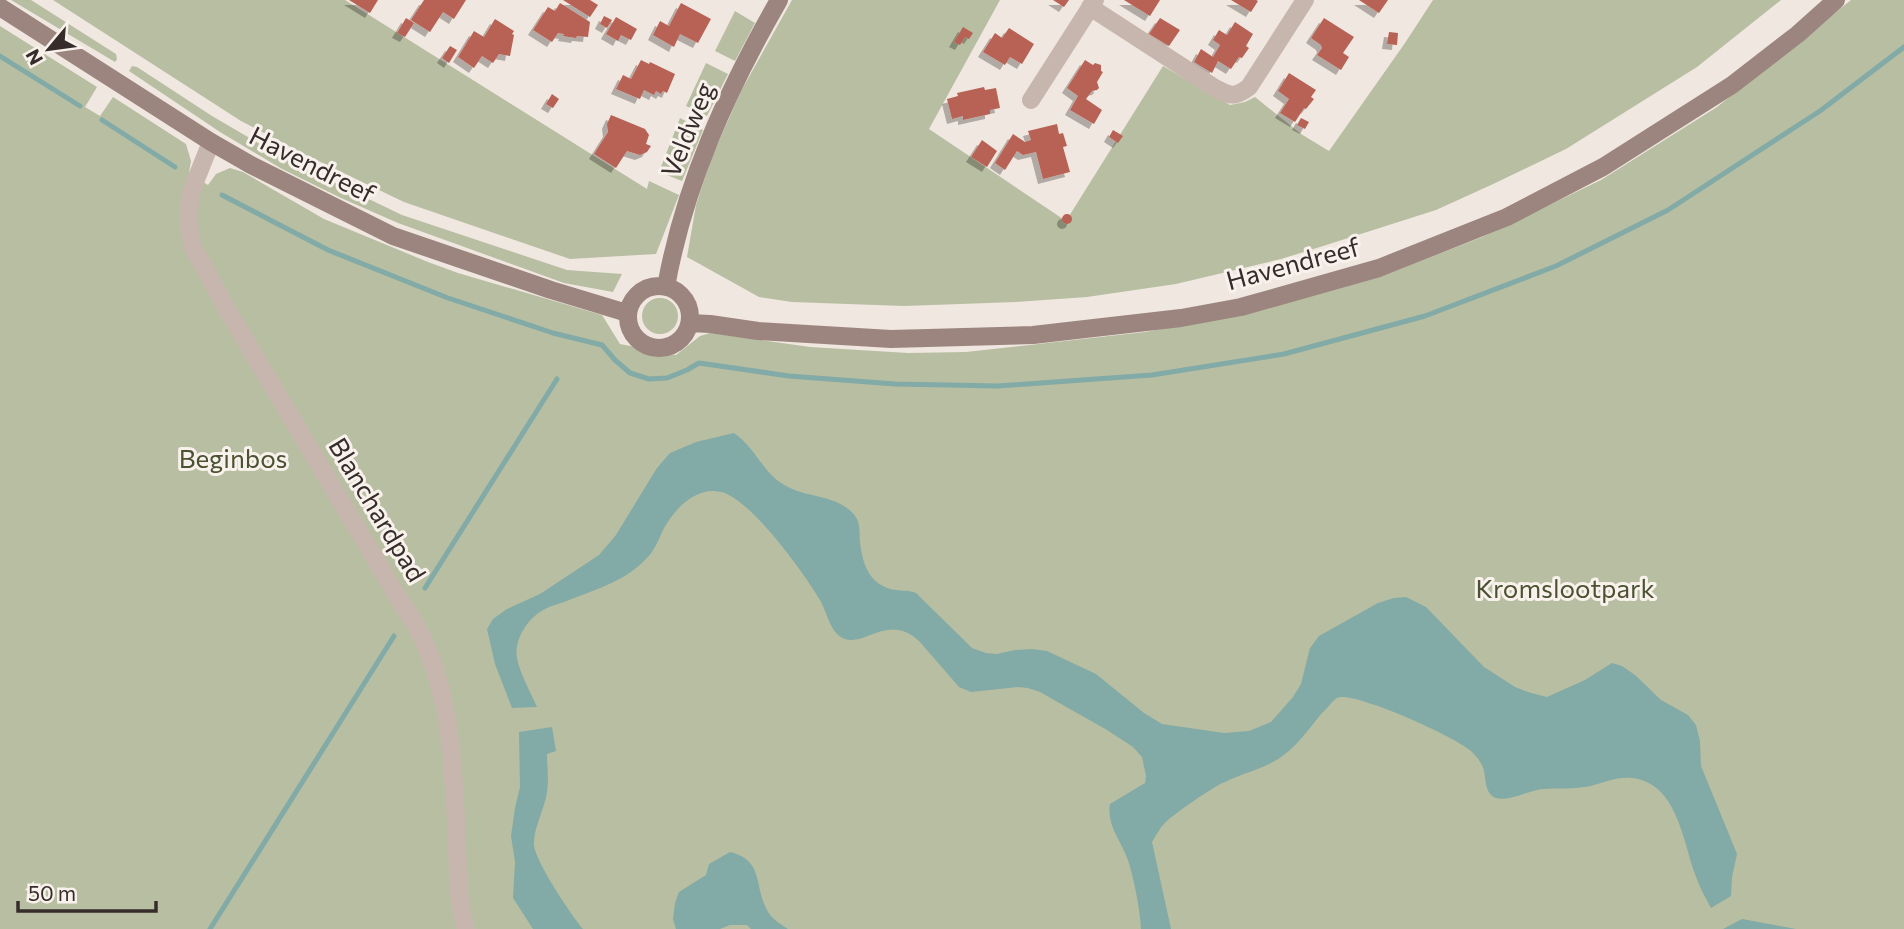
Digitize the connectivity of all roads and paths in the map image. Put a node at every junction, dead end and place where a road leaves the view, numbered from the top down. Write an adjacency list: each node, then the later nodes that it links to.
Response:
1 (779, 0): 8 (street, Veldweg)
2 (1305, 0): 4 (street)
3 (1836, 0): 10 (street, Havendreef)
4 (1092, 4): 6 (street)
5 (0, 7): 7 (street, Havendreef)
6 (1031, 100)
7 (211, 142): 9 (street, Havendreef); 11 (street, Blanchardpad)
8 (666, 287): 9 (street); 10 (street)
9 (627, 313): 10 (street)
10 (690, 323)
11 (466, 929)

